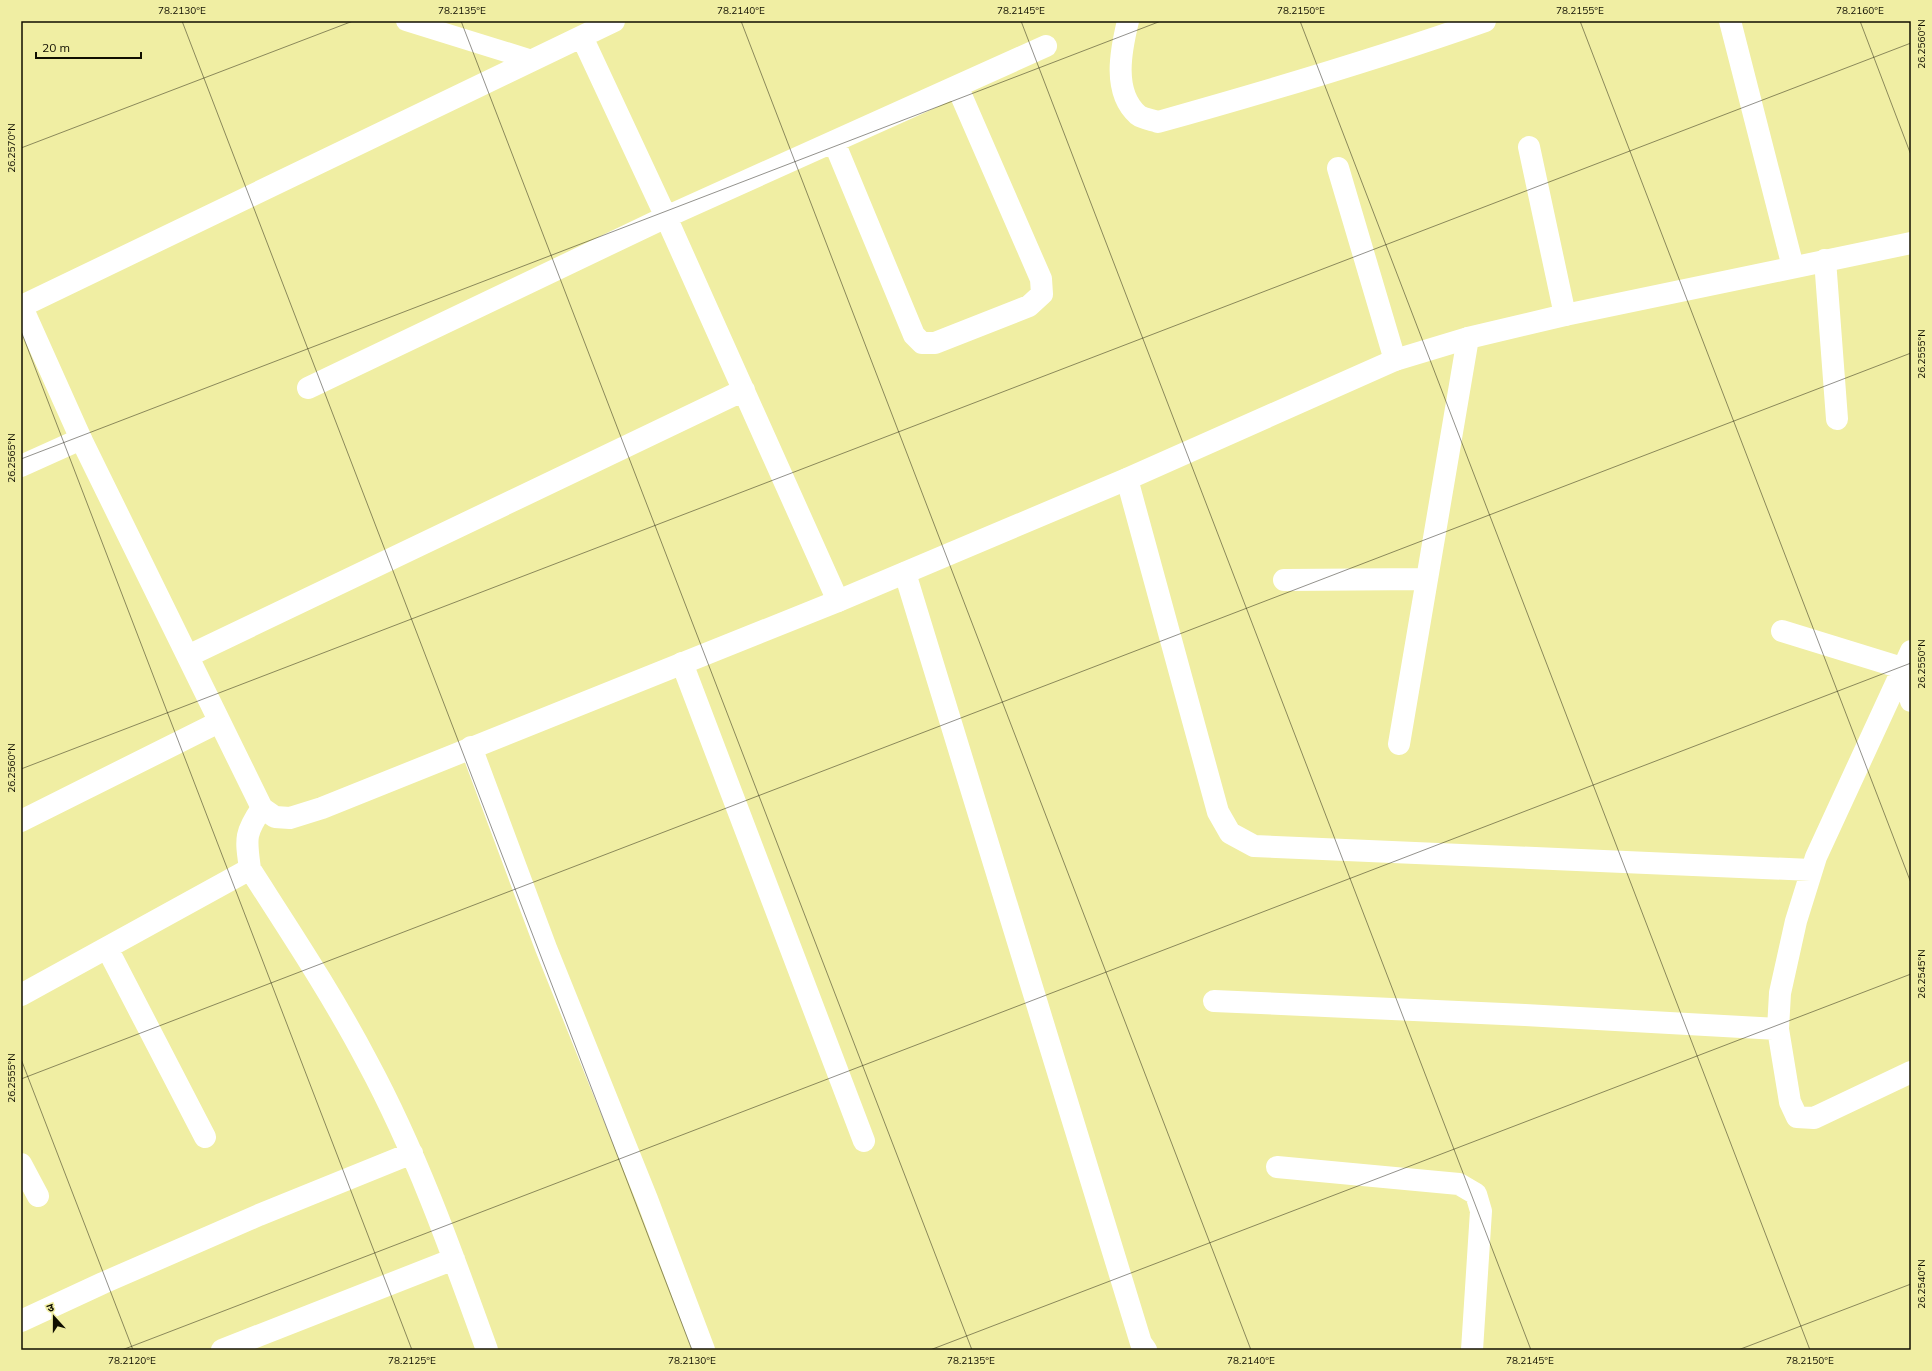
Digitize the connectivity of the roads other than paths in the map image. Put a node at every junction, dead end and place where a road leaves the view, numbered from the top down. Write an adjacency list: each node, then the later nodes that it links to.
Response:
1 (406, 21): 8 (lane)
2 (614, 21): 6 (street)
3 (1128, 21): 4 (street)
4 (1485, 21)
5 (1730, 21): 16 (street)
6 (582, 37): 8 (street); 13 (street)
7 (1046, 46): 9 (street)
8 (532, 60): 17 (street)
9 (957, 86): 10 (street); 10 (street)
10 (834, 142): 13 (street)
11 (1529, 147): 18 (street)
12 (1338, 168): 20 (street)
13 (666, 217): 21 (street); 22 (street)
14 (1911, 243): 15 (street)
15 (1825, 260): 16 (street); 23 (street)
16 (1793, 267): 18 (street)
17 (21, 306): 24 (street)
18 (1564, 314): 19 (street)
19 (1468, 338): 20 (street); 28 (street)
20 (1395, 360): 26 (street)
21 (308, 388)
22 (744, 390): 30 (street); 32 (street)
23 (1837, 419)
24 (81, 438): 25 (street); 32 (street)
25 (21, 466)
26 (1127, 480): 27 (street); 42 (street)
27 (905, 573): 30 (street); 59 (street)
28 (1427, 579): 29 (street); 37 (street)
29 (1284, 580)
30 (838, 602): 34 (street)
31 (1782, 631): 33 (street)
32 (188, 656): 36 (street)
33 (1906, 660): 35 (street); 42 (street)
34 (682, 663): 38 (street); 49 (street)
35 (1911, 702)
36 (219, 722): 39 (street); 40 (street)
37 (1399, 744)
38 (471, 747): 39 (street); 58 (street)
39 (262, 808): 41 (street)
40 (21, 820)
41 (250, 869): 43 (street); 50 (street)
42 (1812, 870): 46 (street)
43 (107, 948): 44 (street); 48 (street)
44 (21, 995)
45 (1214, 1001): 46 (street)
46 (1778, 1029): 47 (street)
47 (1911, 1072)
48 (205, 1137)
49 (864, 1141)
50 (412, 1153): 54 (street); 55 (street)
51 (21, 1164): 53 (street)
52 (1277, 1167): 60 (street)
53 (38, 1196)
54 (454, 1259): 56 (street); 57 (street)
55 (21, 1321)
56 (222, 1350)
57 (487, 1350)
58 (704, 1350)
59 (1146, 1350)
60 (1472, 1350)

